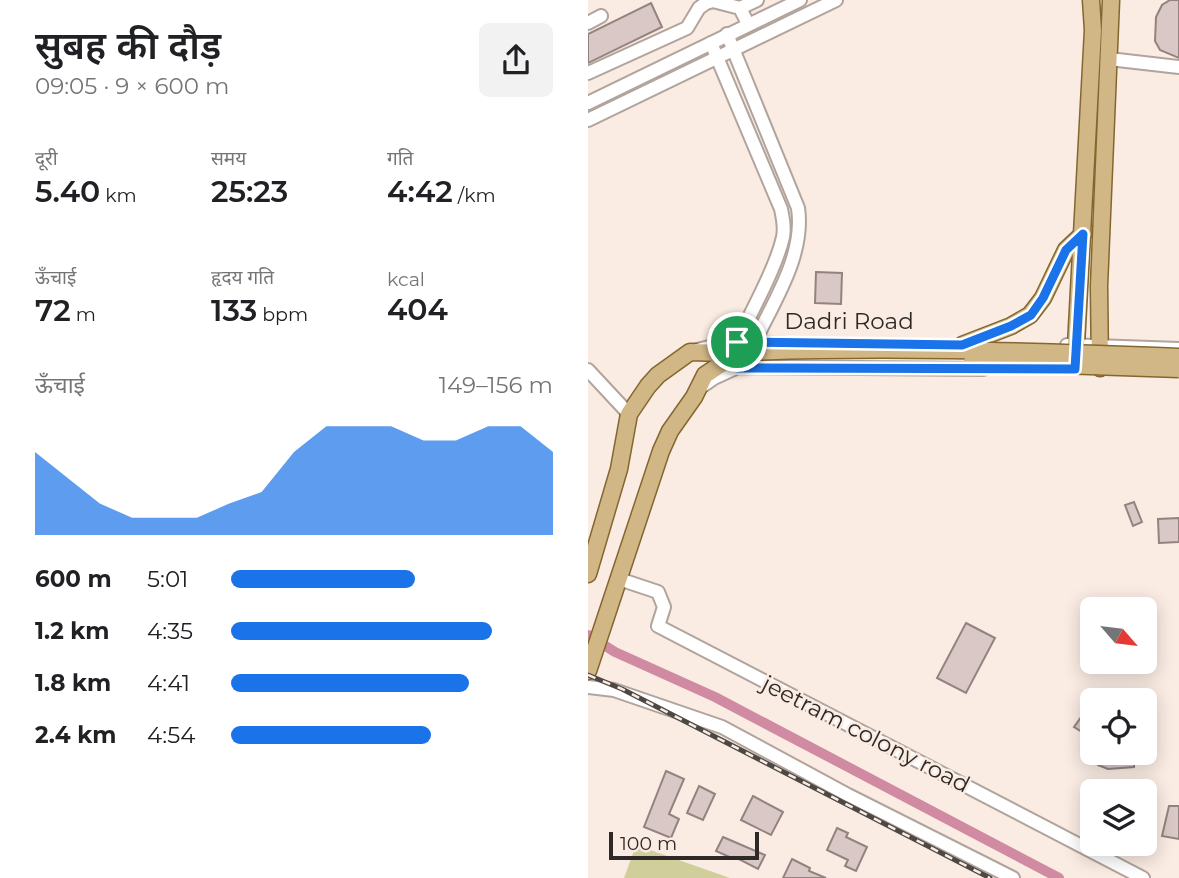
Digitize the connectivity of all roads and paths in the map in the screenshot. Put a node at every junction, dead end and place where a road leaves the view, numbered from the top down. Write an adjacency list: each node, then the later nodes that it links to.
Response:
1 (757, 0): 7 (street)
2 (800, 0): 10 (street)
3 (836, 0): 14 (street)
4 (1091, 0): 22 (main road)
5 (1111, 0): 17 (main road)
6 (705, 1): 7 (street); 11 (street)
7 (740, 8): 10 (street)
8 (601, 16): 9 (street)
9 (588, 23)
10 (748, 24): 12 (street)
11 (687, 28): 15 (street); 19 (street)
12 (727, 34): 13 (street); 14 (street)
13 (711, 43): 15 (street); 16 (street)
14 (734, 48): 16 (street); 24 (street)
15 (696, 50): 20 (street)
16 (717, 56): 21 (street); 23 (street)
17 (1109, 59): 18 (street); 27 (main road)
18 (1179, 67)
19 (588, 73)
20 (588, 103)
21 (588, 120)
22 (1083, 234): 25 (main road); 26 (main road)
23 (737, 342): 24 (street, Dadri Road); 29 (street, Dadri Road); 31 (street)
24 (754, 343): 25 (street, Dadri Road); 32 (street)
25 (962, 345): 26 (street, Dadri Road)
26 (1076, 345): 27 (street, Dadri Road); 33 (main road)
27 (1099, 345): 28 (street, Dadri Road); 35 (main road)
28 (1179, 349)
29 (690, 352): 31 (main road); 37 (main road, Dadri Road)
30 (1179, 357): 31 (main road, bridge)
31 (729, 361): 32 (street, Dadri Road); 36 (main road, bridge); 39 (main road)
32 (755, 368): 33 (street, Dadri Road)
33 (1075, 369): 35 (street, Dadri Road)
34 (588, 370): 37 (street)
35 (1100, 370): 36 (street, Dadri Road)
36 (1179, 372)
37 (629, 414): 38 (main road, Dadri Road)
38 (588, 574)
39 (619, 579): 40 (main road); 43 (street, jeetram colony road)
40 (590, 664)
41 (588, 687): 42 (street)
42 (1013, 878)
43 (1143, 878)

